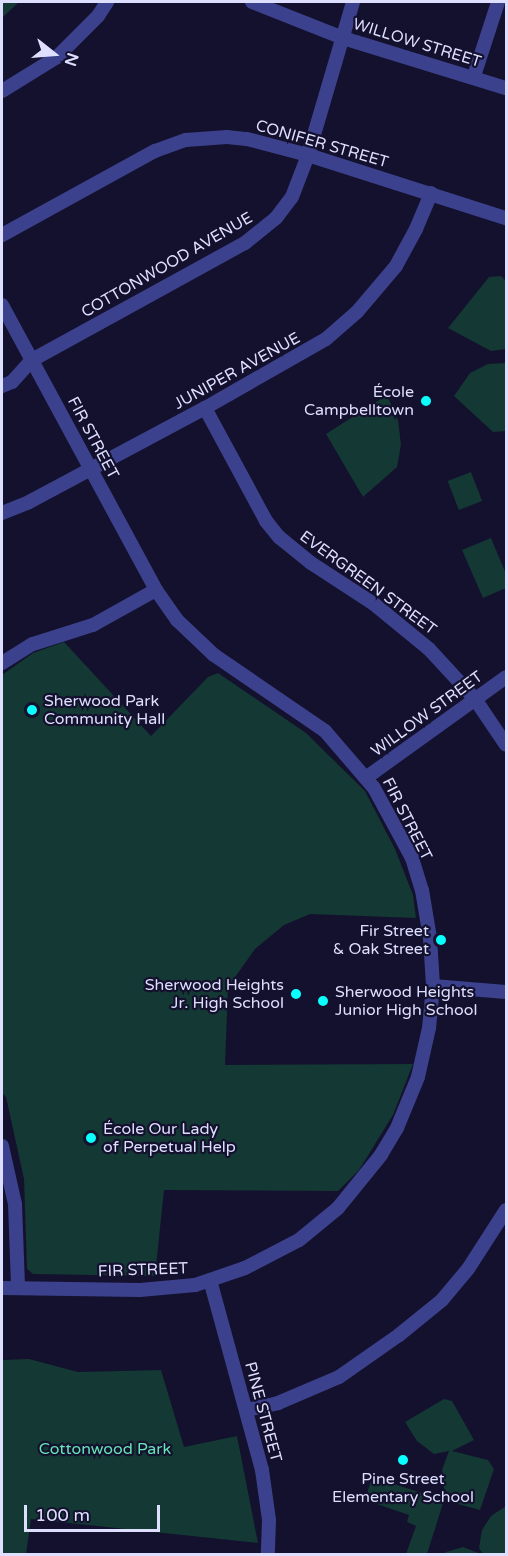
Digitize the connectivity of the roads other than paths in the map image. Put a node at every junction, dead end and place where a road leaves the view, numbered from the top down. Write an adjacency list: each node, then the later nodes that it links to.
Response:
1 (106, 2): 8 (street)
2 (252, 2): 5 (street, WILLOW STREET)
3 (353, 2): 5 (street, COTTONWOOD AVENUE)
4 (498, 2): 6 (street)
5 (344, 38): 6 (street, WILLOW STREET); 9 (street, COTTONWOOD AVENUE)
6 (474, 76): 7 (street, WILLOW STREET)
7 (507, 88)
8 (2, 91)
9 (308, 155): 10 (street, CONIFER STREET); 12 (street, CONIFER STREET); 14 (street, COTTONWOOD AVENUE)
10 (431, 193): 11 (street, CONIFER STREET); 16 (street, JUNIPER AVENUE)
11 (507, 218)
12 (2, 235)
13 (2, 305): 14 (street, FIR STREET)
14 (32, 360): 15 (street, COTTONWOOD AVENUE); 17 (street, FIR STREET)
15 (2, 386)
16 (204, 408): 17 (street, JUNIPER AVENUE); 22 (street, EVERGREEN STREET)
17 (91, 469): 18 (street, JUNIPER AVENUE); 19 (street, FIR STREET)
18 (2, 513)
19 (156, 590): 20 (street); 24 (street, FIR STREET)
20 (2, 663)
21 (507, 677): 22 (street, WILLOW STREET)
22 (475, 699): 23 (street, EVERGREEN STREET); 24 (street, WILLOW STREET)
23 (507, 745)
24 (366, 777): 25 (street, FIR STREET)
25 (433, 986): 26 (street); 29 (street, FIR STREET)
26 (507, 992)
27 (2, 1146): 30 (street)
28 (507, 1210): 32 (street)
29 (210, 1280): 30 (street, FIR STREET); 32 (street, PINE STREET)
30 (18, 1286): 31 (street, FIR STREET)
31 (2, 1288)
32 (246, 1410): 33 (street, PINE STREET)
33 (268, 1554)

